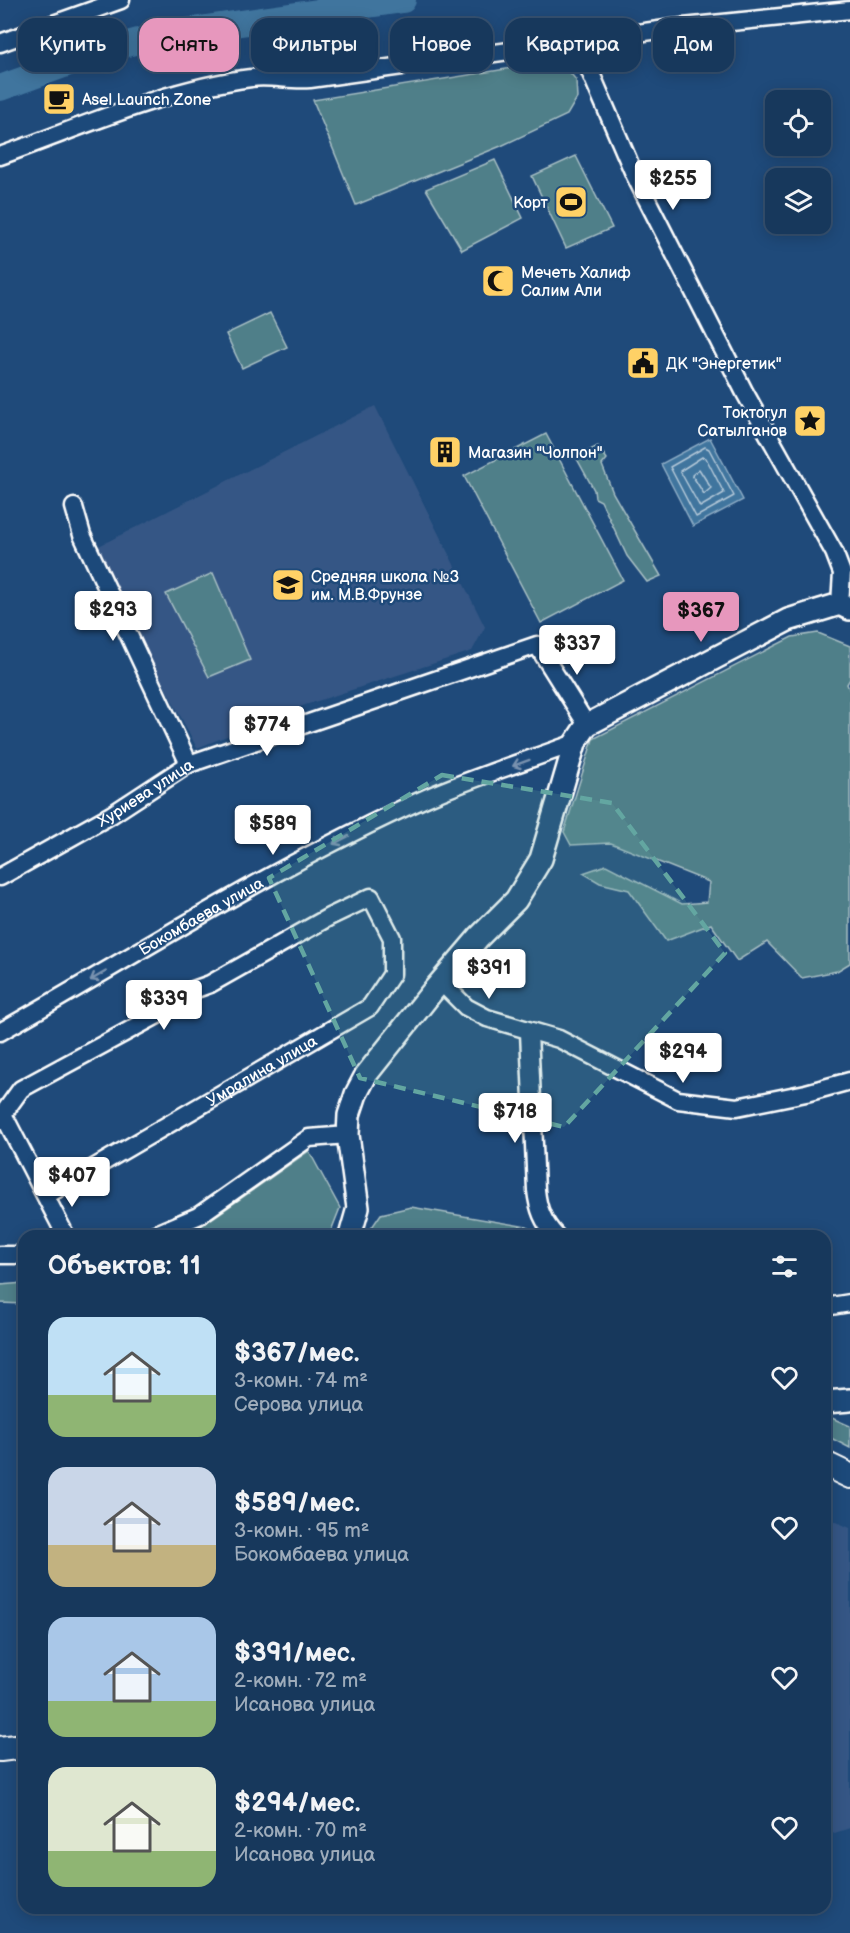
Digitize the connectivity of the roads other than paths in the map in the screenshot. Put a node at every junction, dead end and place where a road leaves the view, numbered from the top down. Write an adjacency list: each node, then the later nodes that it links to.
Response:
1 (121, 0): 4 (street)
2 (850, 10): 3 (street)
3 (641, 34)
4 (0, 43)
5 (505, 51): 7 (street)
6 (590, 72): 9 (street)
7 (0, 156)
8 (74, 507): 12 (street)
9 (845, 606): 10 (main road)
10 (587, 725): 11 (main road); 12 (street, Хуриева улица)
11 (575, 743): 14 (main road); 15 (street, Бокомбаева улица, one-way to 15)
12 (189, 764): 13 (street, Хуриева улица)
13 (0, 877)
14 (441, 982): 16 (street); 18 (main road)
15 (0, 1032)
16 (529, 1032): 17 (street); 23 (street)
17 (850, 1081)
18 (348, 1135): 21 (street); 22 (main road)
19 (47, 1195): 19 (street, Умралина улица); 20 (street)
20 (63, 1230)
21 (165, 1230)
22 (352, 1230)
23 (550, 1230)
24 (0, 1255): 25 (street)
25 (18, 1255)
26 (850, 1303): 27 (street)
27 (831, 1306)
28 (835, 1401): 29 (street)
29 (850, 1411)
30 (831, 1467): 31 (highway)
31 (850, 1476)
32 (18, 1747): 33 (highway)
33 (0, 1749)

